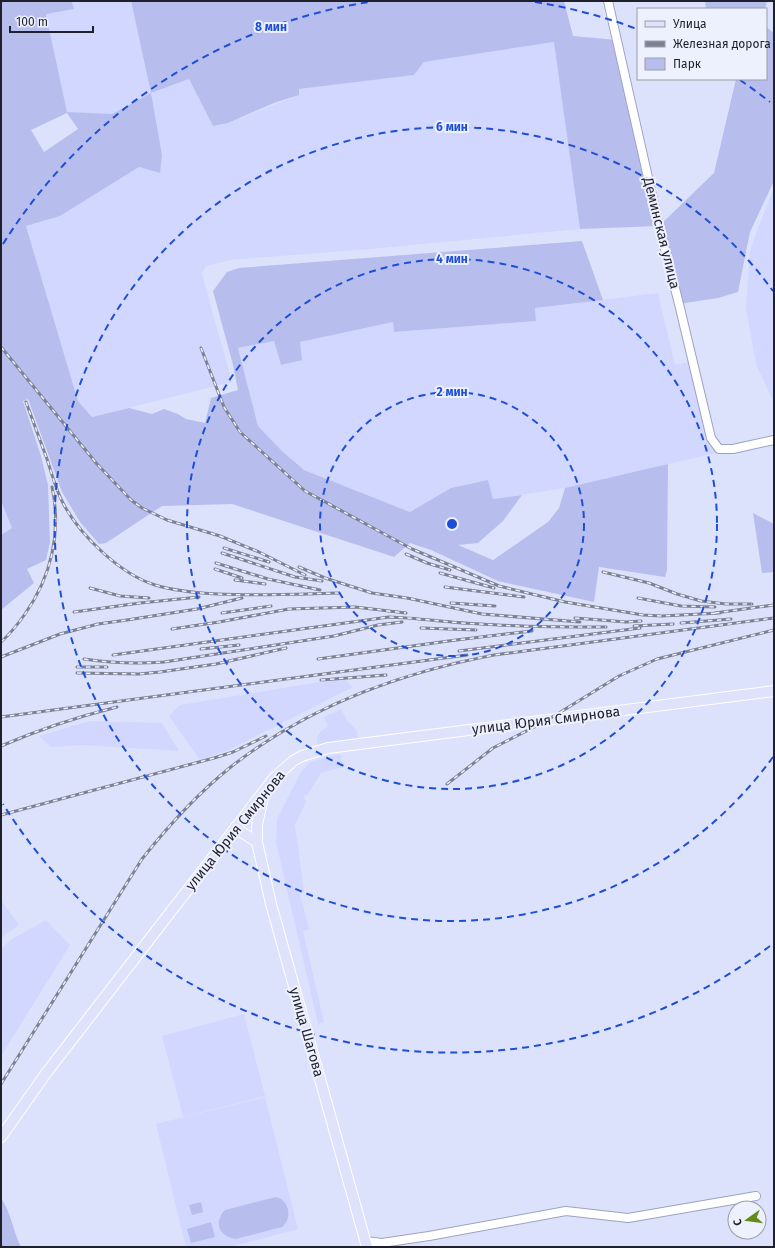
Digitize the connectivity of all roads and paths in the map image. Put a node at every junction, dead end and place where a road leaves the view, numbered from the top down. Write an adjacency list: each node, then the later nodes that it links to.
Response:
1 (608, 1): 2 (street, Деминская улица)
2 (774, 440)
3 (774, 691): 4 (main road, улица Юрия Смирнова)
4 (265, 790): 5 (main road, улица Юрия Смирнова); 6 (main road, улица Шагова)
5 (236, 828): 6 (main road); 7 (main road, улица Юрия Смирнова)
6 (257, 842): 9 (main road, улица Шагова)
7 (1, 1137)
8 (756, 1196): 9 (street)
9 (366, 1244)

